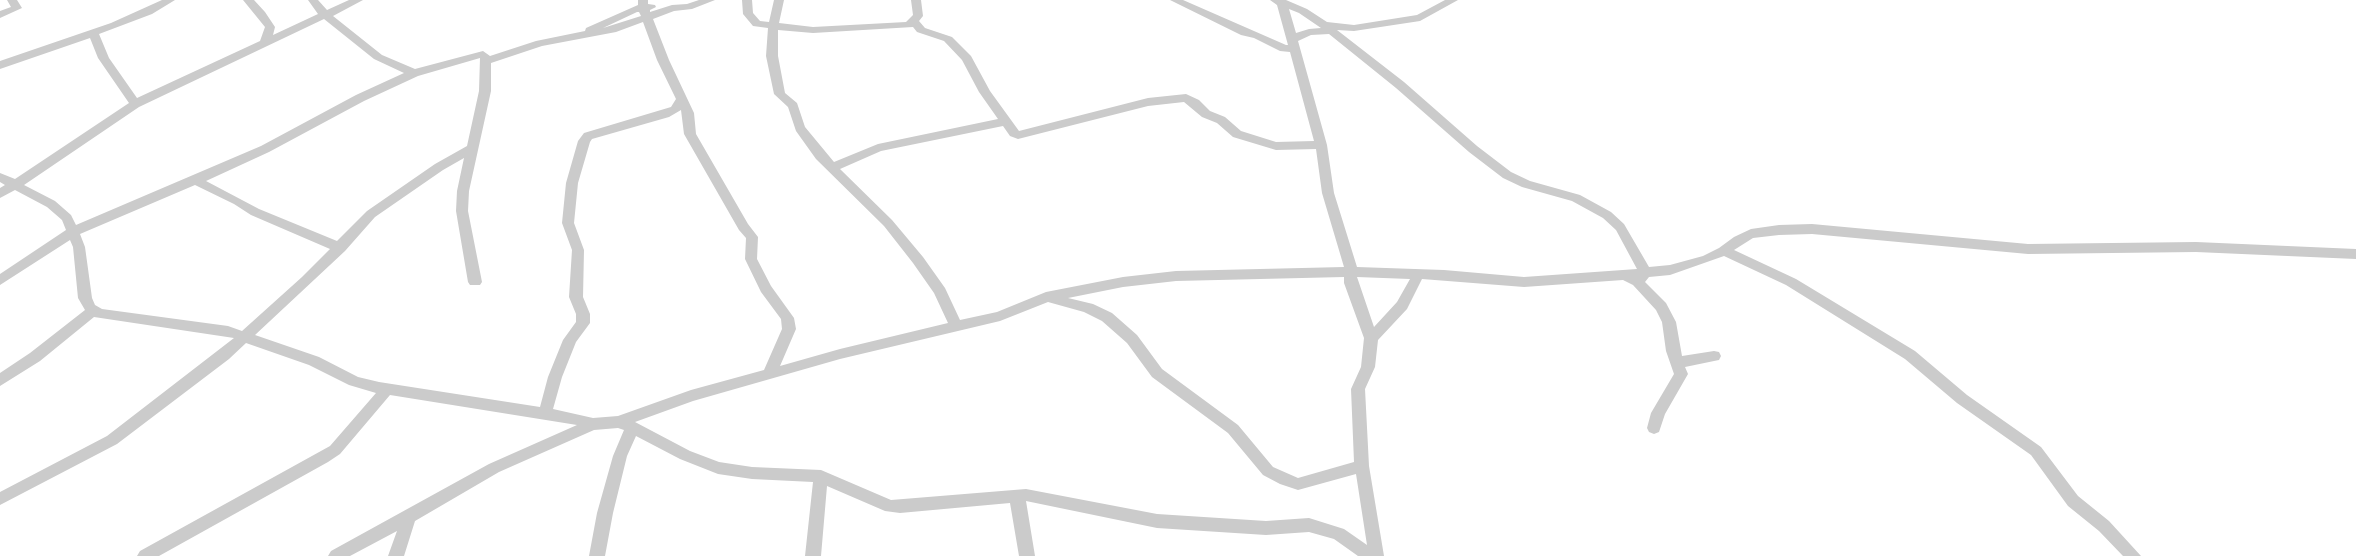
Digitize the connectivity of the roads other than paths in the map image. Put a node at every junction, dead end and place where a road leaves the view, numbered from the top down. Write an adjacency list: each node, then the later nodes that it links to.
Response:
1 (12, 0): 14 (street)
2 (170, 0): 19 (street)
3 (248, 0): 20 (street)
4 (313, 0): 15 (street)
5 (358, 0): 15 (street)
6 (710, 0): 13 (street)
7 (747, 0): 17 (street)
8 (779, 0): 17 (street)
9 (916, 0): 16 (street)
10 (1175, 0): 21 (street)
11 (1453, 0): 18 (street)
12 (1278, 1): 18 (street); 21 (street)
13 (644, 8): 22 (street); 25 (street)
14 (0, 15)
15 (326, 15): 20 (street); 24 (street)
16 (914, 22): 17 (street); 27 (street)
17 (774, 26): 30 (street)
18 (1328, 28): 21 (street); 41 (street)
19 (93, 33): 23 (street); 26 (street)
20 (265, 43): 26 (street)
21 (1293, 44): 28 (street)
22 (487, 61): 24 (street); 29 (street)
23 (0, 65)
24 (414, 73): 32 (street)
25 (681, 100): 51 (street); 54 (street)
26 (135, 104): 33 (street)
27 (1006, 121): 28 (street); 30 (street)
28 (1321, 145): 39 (street)
29 (473, 148): 36 (street); 43 (street)
30 (830, 168): 46 (street)
31 (0, 177): 33 (street)
32 (197, 181): 35 (street); 36 (street)
33 (15, 185): 34 (street); 35 (street)
34 (0, 194)
35 (74, 231): 42 (street); 45 (street)
36 (340, 248): 47 (street)
37 (1724, 251): 38 (street); 41 (street); 72 (street)
38 (2356, 254)
39 (1351, 272): 40 (street); 44 (street); 48 (street)
40 (1418, 275): 41 (street); 48 (street)
41 (1642, 277): 50 (street)
42 (0, 280)
43 (475, 282)
44 (1046, 297): 46 (street); 59 (street)
45 (93, 311): 47 (street); 52 (street)
46 (956, 327): 51 (street)
47 (245, 337): 53 (street); 62 (street)
48 (1371, 338): 59 (street)
49 (1714, 356): 50 (street)
50 (1679, 364): 58 (street)
51 (769, 374): 55 (street)
52 (0, 380)
53 (386, 390): 54 (street); 64 (street)
54 (545, 414): 56 (street)
55 (618, 422): 56 (street); 57 (street)
56 (593, 424): 63 (street)
57 (633, 427): 60 (street); 67 (street)
58 (1654, 428)
59 (1362, 466): 71 (street)
60 (821, 476): 61 (street); 68 (street)
61 (1016, 496): 69 (street); 70 (street)
62 (0, 499)
63 (409, 517): 65 (street); 66 (street)
64 (145, 556)
65 (336, 556)
66 (396, 556)
67 (597, 556)
68 (813, 556)
69 (1027, 556)
70 (1370, 556)
71 (1376, 556)
72 (2133, 556)

